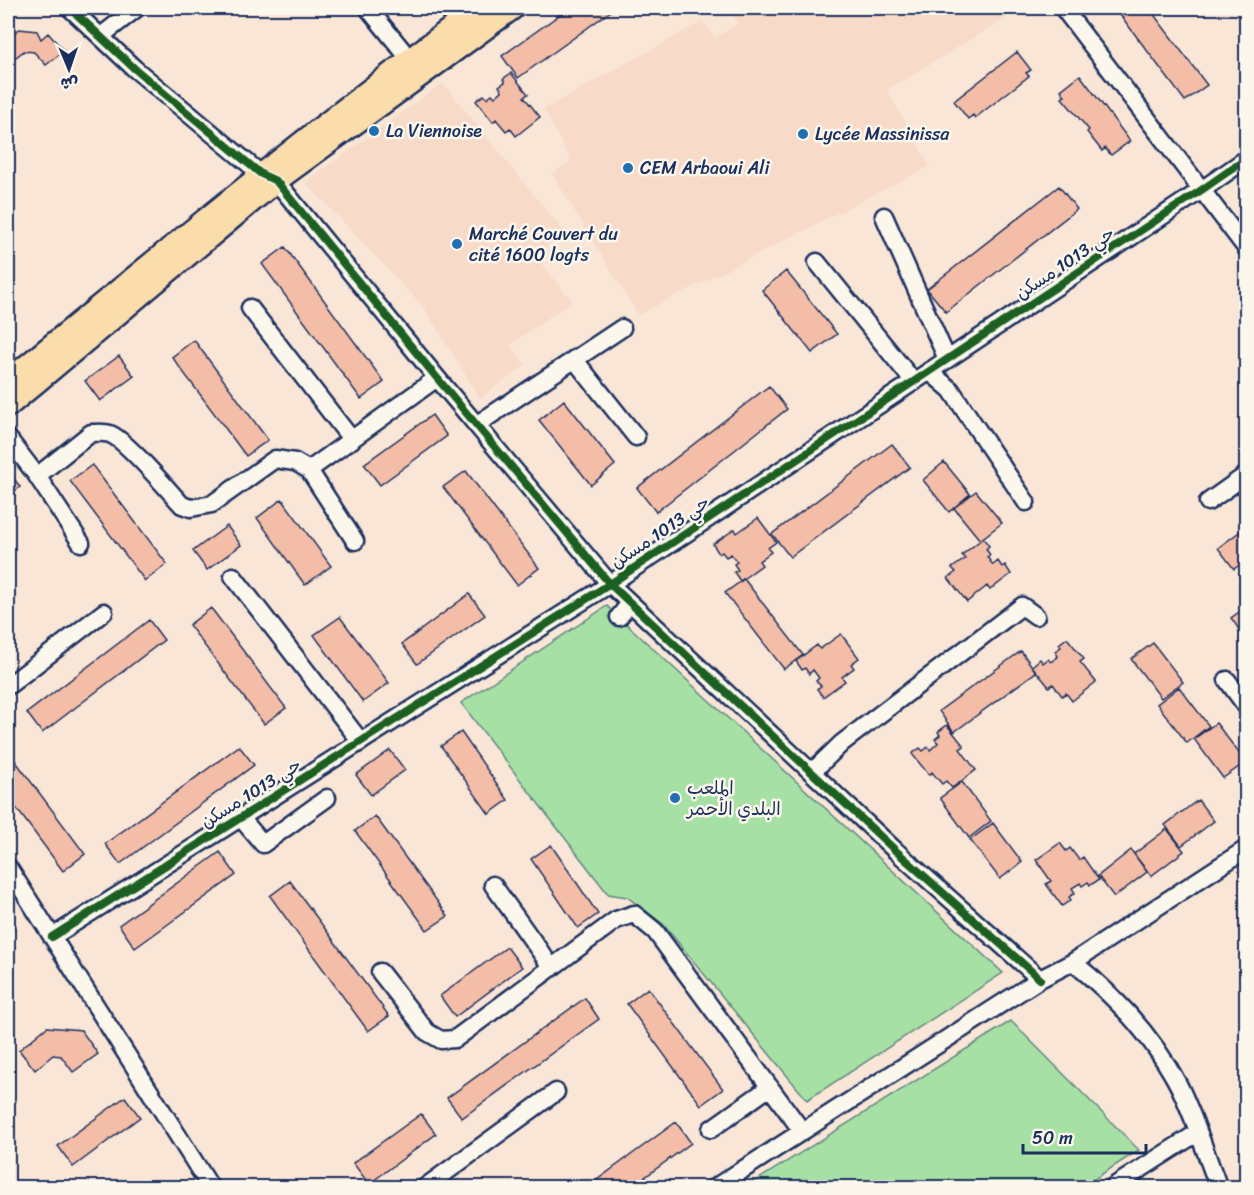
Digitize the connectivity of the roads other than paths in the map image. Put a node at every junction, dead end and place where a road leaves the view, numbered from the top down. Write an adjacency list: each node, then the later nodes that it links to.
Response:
1 (70, 8): 7 (street)
2 (136, 8): 7 (street)
3 (368, 8): 8 (street)
4 (479, 8): 8 (main road)
5 (513, 8): 8 (main road)
6 (1063, 8): 11 (street)
7 (101, 36): 10 (street)
8 (416, 66): 10 (main road)
9 (1246, 159): 11 (street, حي 1013 مسكن)
10 (269, 177): 20 (street); 21 (main road); 23 (main road)
11 (1203, 189): 13 (street); 18 (street, حي 1013 مسكن)
12 (884, 216): 18 (street)
13 (1246, 248)
14 (817, 262): 22 (street)
15 (250, 308): 27 (street)
16 (622, 328): 17 (street)
17 (574, 359): 24 (street); 25 (street)
18 (947, 359): 19 (street, حي 1013 مسكن)
19 (929, 371): 22 (street, حي 1013 مسكن); 31 (street)
20 (437, 378): 24 (street); 27 (street)
21 (8, 381)
22 (914, 382): 36 (street, حي 1013 مسكن)
23 (8, 406)
24 (476, 425): 36 (street)
25 (636, 436)
26 (8, 438): 30 (street)
27 (352, 440): 28 (street)
28 (309, 470): 30 (street); 33 (street)
29 (1246, 475): 32 (street)
30 (37, 476): 34 (street)
31 (1026, 502)
32 (1208, 502)
33 (355, 541)
34 (81, 543)
35 (233, 576): 44 (street)
36 (610, 584): 37 (street); 44 (street, حي 1013 مسكن)
37 (630, 603): 40 (street); 45 (street)
38 (104, 612): 42 (street)
39 (1036, 616): 45 (street)
40 (619, 617)
41 (1227, 680): 43 (street)
42 (8, 686)
43 (1246, 706)
44 (361, 742): 47 (street, حي 1013 مسكن)
45 (812, 772): 55 (street)
46 (327, 798): 47 (street)
47 (241, 818): 51 (street, حي 1013 مسكن)
48 (1246, 849): 52 (street)
49 (8, 867): 51 (street)
50 (493, 885): 53 (street)
51 (52, 937): 61 (street)
52 (1073, 962): 55 (street); 60 (street)
53 (552, 968): 54 (street); 56 (street)
54 (380, 972)
55 (1040, 979): 59 (street)
56 (770, 1087): 58 (street); 59 (street)
57 (556, 1092): 62 (street)
58 (711, 1129)
59 (802, 1131): 63 (street)
60 (1197, 1133): 64 (street); 65 (street)
61 (211, 1188)
62 (424, 1188)
63 (714, 1188)
64 (1111, 1188)
65 (1219, 1188)

